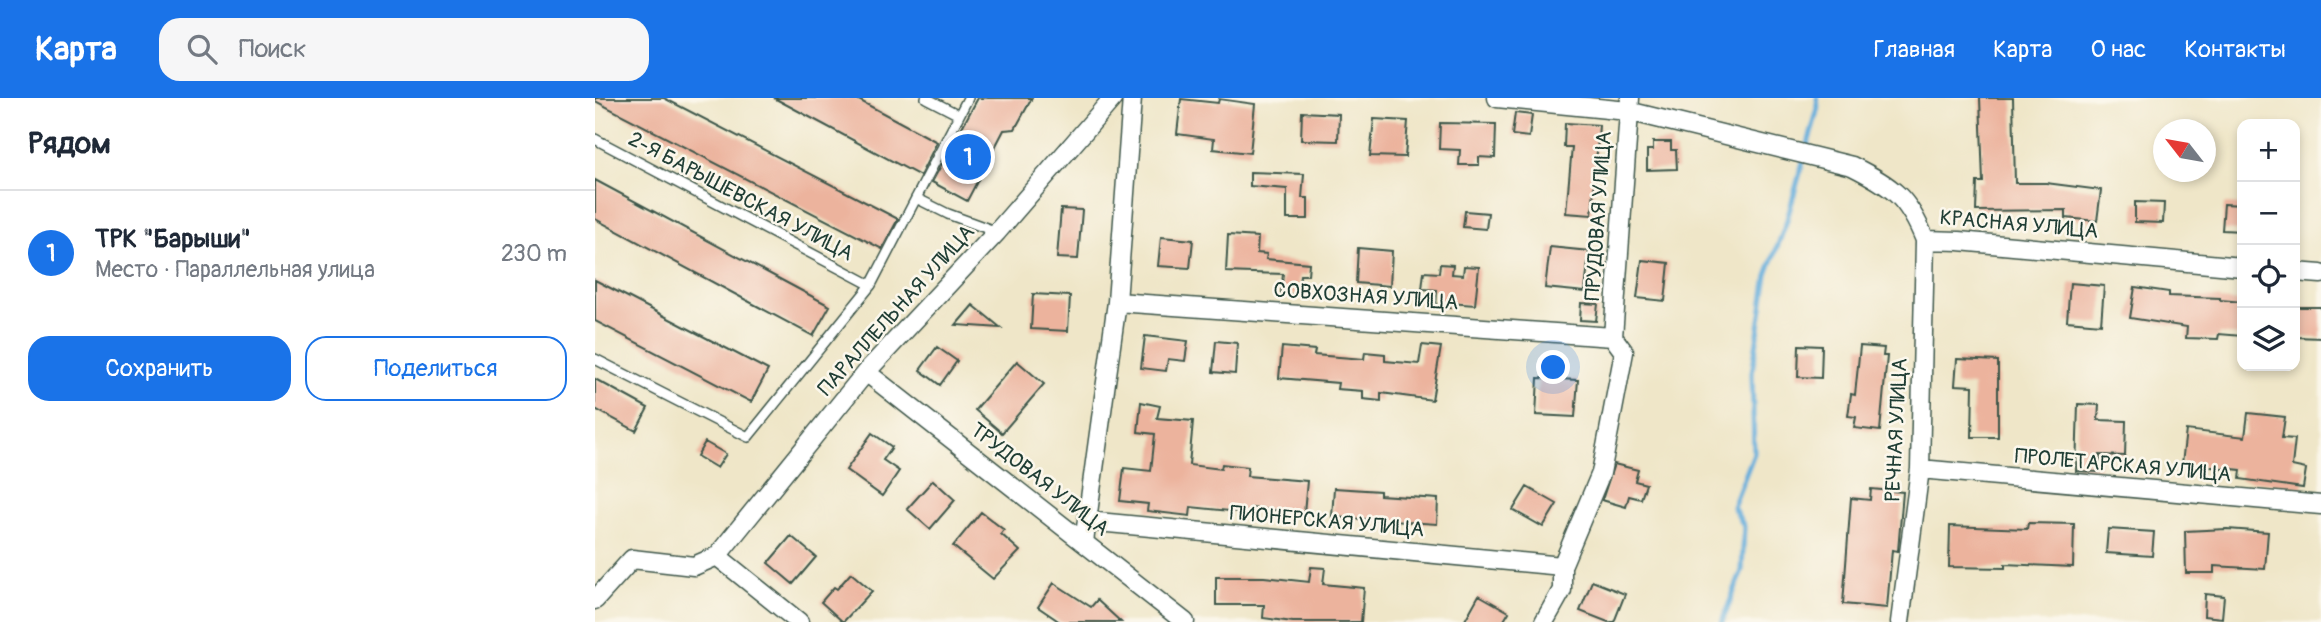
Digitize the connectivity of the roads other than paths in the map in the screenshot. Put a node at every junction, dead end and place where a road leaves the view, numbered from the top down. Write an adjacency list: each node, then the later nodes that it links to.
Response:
1 (926, 98): 7 (lane)
2 (968, 98): 7 (lane)
3 (1113, 98): 10 (street, ПАРАЛЛЕЛЬНАЯ УЛИЦА)
4 (1132, 98): 16 (street)
5 (1497, 98): 6 (street, КРАСНАЯ УЛИЦА)
6 (1629, 105): 11 (street, КРАСНАЯ УЛИЦА); 17 (street, ПРУДОВАЯ УЛИЦА)
7 (959, 115): 9 (lane)
8 (595, 139): 15 (lane, 2-Я БАРЫШЕВСКАЯ УЛИЦА)
9 (916, 198): 10 (lane); 15 (lane)
10 (997, 232): 19 (street, ПАРАЛЛЕЛЬНАЯ УЛИЦА)
11 (1925, 240): 12 (street, КРАСНАЯ УЛИЦА); 20 (street, РЕЧНАЯ УЛИЦА)
12 (2237, 267)
13 (2300, 272): 14 (street)
14 (2321, 274)
15 (871, 285): 18 (lane)
16 (1117, 302): 17 (street, СОВХОЗНАЯ УЛИЦА); 22 (street)
17 (1613, 337): 25 (street, ПРУДОВАЯ УЛИЦА)
18 (595, 359)
19 (866, 372): 23 (street, ТРУДОВАЯ УЛИЦА); 24 (street, ПАРАЛЛЕЛЬНАЯ УЛИЦА)
20 (1920, 469): 21 (street, ПРОЛЕТАРСКАЯ УЛИЦА); 30 (street, РЕЧНАЯ УЛИЦА)
21 (2321, 505)
22 (1087, 521): 23 (street); 25 (street, ПИОНЕРСКАЯ УЛИЦА)
23 (1084, 542): 28 (street, ТРУДОВАЯ УЛИЦА)
24 (717, 556): 26 (street); 27 (street)
25 (1562, 566): 29 (street, ПРУДОВАЯ УЛИЦА)
26 (595, 600)
27 (799, 622)
28 (1185, 622)
29 (1544, 622)
30 (1900, 622)

